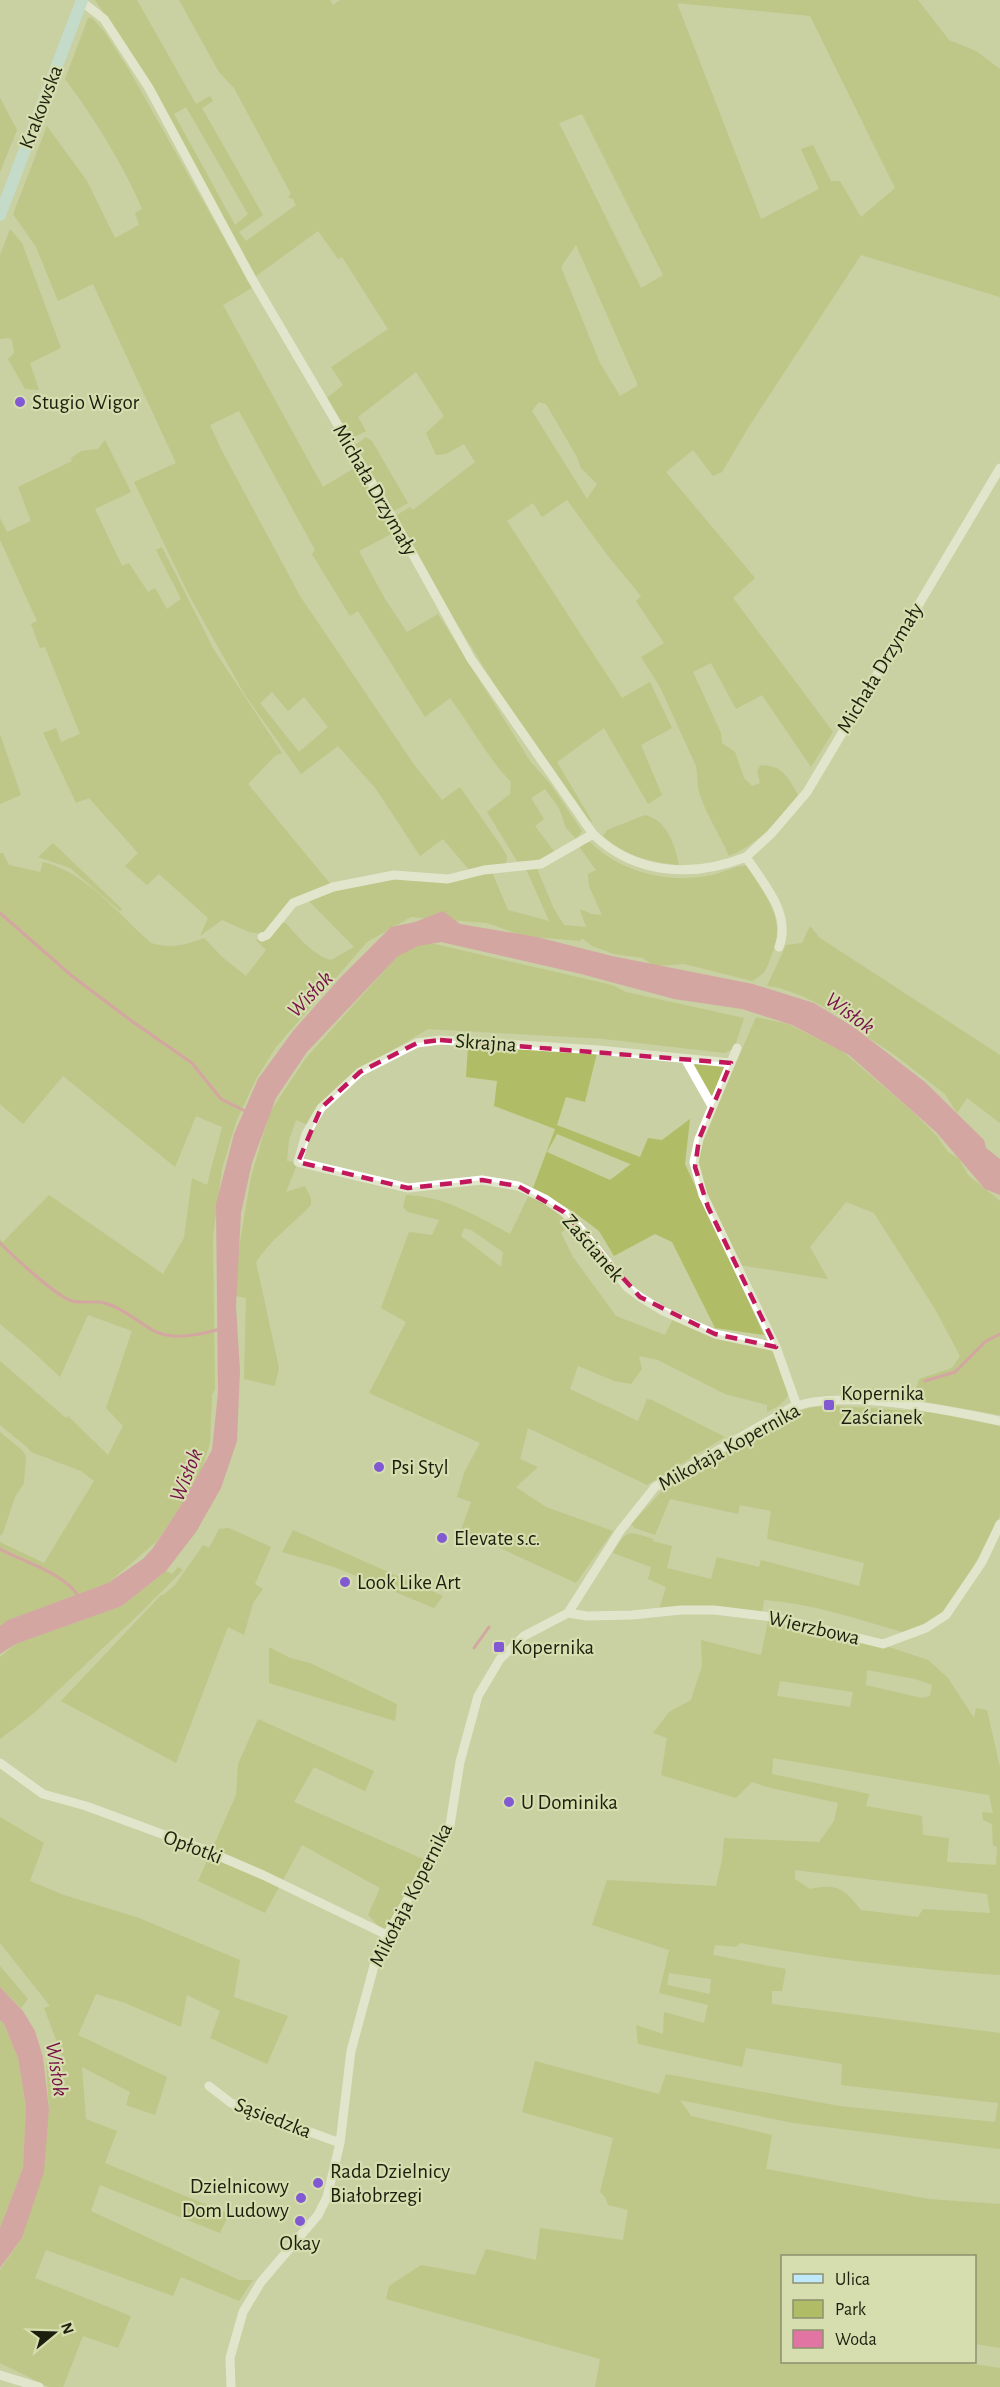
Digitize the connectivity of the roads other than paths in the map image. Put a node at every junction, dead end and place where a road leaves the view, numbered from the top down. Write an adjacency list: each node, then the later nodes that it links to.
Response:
1 (82, 0): 2 (main road, Krakowska); 4 (street, Michała Drzymały)
2 (0, 214)
3 (1000, 468): 5 (street, Michała Drzymały)
4 (593, 834): 5 (street, Michała Drzymały); 6 (street)
5 (746, 856): 7 (street)
6 (262, 937)
7 (779, 947)
8 (737, 1048): 10 (street)
9 (686, 1060): 10 (street, Skrajna); 11 (street); 12 (street, Skrajna)
10 (731, 1064): 11 (street)
11 (712, 1106): 13 (street)
12 (298, 1162): 13 (street, Zaścianek)
13 (776, 1347): 14 (street)
14 (797, 1406): 15 (street, Mikołaja Kopernika); 17 (street, Mikołaja Kopernika)
15 (1000, 1421)
16 (1000, 1524): 17 (street, Wierzbowa)
17 (568, 1613): 19 (street, Mikołaja Kopernika)
18 (0, 1763): 19 (street, Opłotki)
19 (387, 1935): 21 (street, Mikołaja Kopernika)
20 (209, 2086): 21 (street, Sąsiedzka)
21 (340, 2143): 24 (street, Mikołaja Kopernika)
22 (0, 2375): 23 (street)
23 (39, 2387)
24 (231, 2387)

